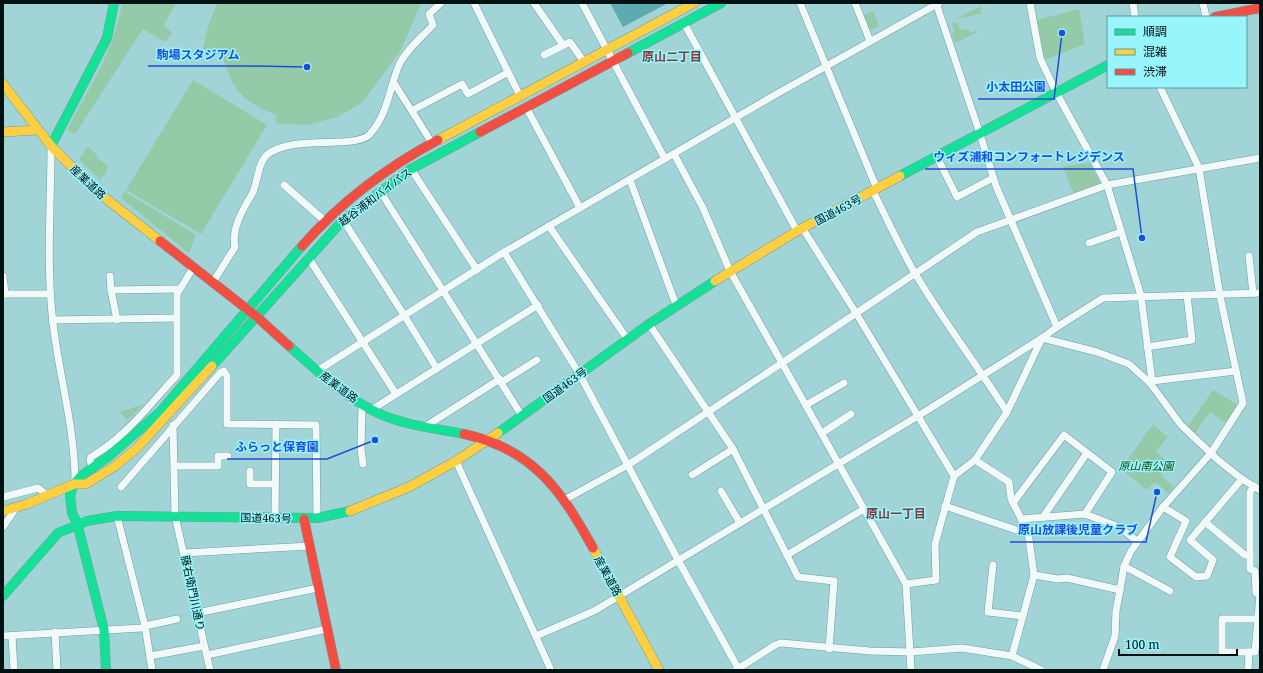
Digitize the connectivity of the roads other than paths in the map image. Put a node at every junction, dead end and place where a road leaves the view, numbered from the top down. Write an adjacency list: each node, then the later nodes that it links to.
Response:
1 (114, 3): 40 (main road)
2 (442, 3): 28 (street)
3 (474, 3): 27 (street)
4 (534, 3): 20 (street)
5 (582, 3): 21 (street)
6 (694, 3): 21 (main road, 越谷浦和バイパス)
7 (721, 3): 18 (main road, 越谷浦和バイパス)
8 (800, 3): 26 (street)
9 (855, 3): 19 (street)
10 (937, 3): 19 (street); 38 (street)
11 (1030, 3): 31 (street)
12 (1133, 3): 15 (street)
13 (1203, 3): 16 (street)
14 (1260, 8): 17 (main road)
15 (1135, 16)
16 (1206, 16)
17 (1221, 16)
18 (684, 23): 23 (main road, 越谷浦和バイパス); 35 (street)
19 (870, 41): 26 (street)
20 (563, 46): 22 (street); 24 (street)
21 (606, 50): 23 (street); 24 (main road, 越谷浦和バイパス)
22 (544, 55)
23 (612, 61): 33 (main road, 越谷浦和バイパス); 44 (street)
24 (584, 62): 32 (main road, 越谷浦和バイパス)
25 (1107, 66): 31 (main road, 国道463号)
26 (826, 67): 35 (street); 51 (street)
27 (507, 73): 32 (street); 34 (street)
28 (394, 83): 34 (street); 70 (street)
29 (3, 84): 36 (main road, 産業道路)
30 (1160, 88): 45 (street)
31 (1056, 92): 38 (main road, 国道463号); 50 (street)
32 (520, 96): 39 (main road, 越谷浦和バイパス)
33 (526, 107): 46 (main road, 越谷浦和バイパス); 53 (street)
34 (412, 110): 39 (street)
35 (736, 118): 41 (street); 58 (street)
36 (37, 130): 37 (main road); 40 (main road, 産業道路)
37 (3, 132)
38 (980, 134): 42 (main road, 国道463号); 47 (street)
39 (432, 142): 56 (main road, 越谷浦和バイパス)
40 (51, 146): 64 (main road, 産業道路); 76 (street)
41 (674, 154): 44 (street); 66 (street)
42 (936, 157): 47 (street); 51 (main road, 国道463号)
43 (1260, 158): 45 (street)
44 (665, 159): 48 (street)
45 (1199, 168): 50 (street); 79 (street)
46 (411, 169): 52 (main road, 越谷浦和バイパス); 65 (street)
47 (993, 178): 55 (street)
48 (630, 180): 53 (street); 81 (street)
49 (284, 185): 56 (street)
50 (1107, 185): 55 (street); 59 (street)
51 (875, 190): 58 (main road, 国道463号); 67 (street)
52 (380, 191): 54 (main road, 越谷浦和バイパス); 73 (street)
53 (580, 208): 57 (street)
54 (343, 220): 63 (main road, 越谷浦和バイパス); 84 (street)
55 (1011, 220): 67 (street); 90 (street)
56 (326, 222): 82 (main road, 越谷浦和バイパス)
57 (549, 226): 61 (street); 92 (street)
58 (800, 230): 66 (main road, 国道463号); 83 (street)
59 (1121, 232): 60 (street); 78 (street)
60 (1089, 243)
61 (504, 252): 65 (street); 80 (street)
62 (1249, 256): 74 (street)
63 (308, 257): 85 (main road, 越谷浦和バイパス); 93 (street)
64 (193, 268): 70 (main road, 産業道路); 71 (street)
65 (476, 270): 73 (street)
66 (730, 271): 81 (main road, 国道463号); 97 (street)
67 (916, 274): 83 (street); 101 (street)
68 (3, 276): 75 (street)
69 (110, 276): 72 (street)
70 (212, 282): 82 (main road, 産業道路)
71 (178, 289): 72 (street); 86 (street)
72 (111, 290): 88 (street)
73 (444, 290): 84 (street); 94 (street)
74 (1257, 293): 79 (street)
75 (4, 294): 76 (street)
76 (50, 294): 87 (street)
77 (1187, 295): 78 (street); 79 (street); 95 (street)
78 (1141, 296): 90 (street); 95 (street)
79 (1220, 296): 100 (street)
80 (538, 305): 94 (street); 102 (street)
81 (676, 305): 89 (main road, 国道463号)
82 (247, 309): 85 (main road, 産業道路); 113 (main road, 越谷浦和バイパス)
83 (856, 313): 97 (street); 116 (street)
84 (404, 315): 93 (street); 98 (street)
85 (257, 317): 99 (main road, 産業道路); 113 (main road, 越谷浦和バイパス)
86 (176, 318): 88 (street); 107 (street)
87 (52, 320): 88 (street); 137 (street)
88 (117, 320)
89 (649, 324): 92 (main road, 国道463号); 112 (street)
90 (1057, 327): 91 (street)
91 (1042, 338): 101 (street); 104 (street); 111 (street)
92 (628, 340): 102 (main road, 国道463号)
93 (361, 342): 99 (street); 106 (street)
94 (478, 343): 98 (street); 103 (street)
95 (1146, 347): 104 (street)
96 (537, 360): 103 (street)
97 (782, 363): 109 (street); 112 (street)
98 (437, 369): 106 (street)
99 (317, 371): 108 (main road, 産業道路)
100 (1236, 371): 104 (street); 124 (street)
101 (983, 374): 111 (street); 116 (street)
102 (580, 375): 115 (main road, 国道463号); 130 (street)
103 (501, 381): 115 (street); 118 (street)
104 (1151, 382): 124 (street)
105 (844, 383): 109 (street)
106 (396, 394): 110 (street)
107 (154, 399): 113 (street); 132 (street)
108 (362, 405): 110 (main road, 産業道路); 129 (street)
109 (806, 405): 120 (street)
110 (371, 410): 118 (main road, 産業道路)
111 (1007, 412): 126 (street)
112 (709, 413): 122 (street); 130 (street)
113 (164, 414): 119 (street); 132 (main road, 越谷浦和バイパス); 137 (main road, 越谷浦和バイパス)
114 (851, 414): 120 (street)
115 (522, 416): 121 (main road, 国道463号)
116 (918, 416): 128 (street); 135 (street)
117 (276, 424): 119 (street); 138 (street); 157 (street)
118 (426, 426): 121 (main road, 産業道路)
119 (174, 427): 131 (street, 藤右衛門川通り); 139 (street)
120 (822, 433): 128 (street)
121 (487, 439): 127 (main road, 国道463号); 144 (main road, 産業道路)
122 (733, 449): 134 (street); 149 (street)
123 (1087, 453): 145 (street); 152 (street); 155 (street)
124 (1211, 453): 136 (street); 147 (street)
125 (228, 456): 131 (street)
126 (975, 460): 135 (street); 145 (street)
127 (456, 461): 157 (main road, 国道463号); 191 (street)
128 (840, 463): 149 (street); 150 (street)
129 (363, 464)
130 (628, 465): 144 (street); 170 (street)
131 (175, 466): 154 (street, 藤右衛門川通り)
132 (92, 468): 137 (main road, 越谷浦和バイパス)
133 (250, 471): 138 (street)
134 (692, 474)
135 (954, 476): 146 (street)
136 (1242, 479): 140 (street); 160 (street)
137 (74, 484): 142 (main road, 越谷浦和バイパス); 161 (main road)
138 (275, 484): 156 (street)
139 (121, 487)
140 (1257, 488): 169 (street)
141 (721, 491): 162 (street)
142 (49, 496): 143 (street); 148 (main road, 越谷浦和バイパス)
143 (3, 497)
144 (566, 499): 180 (main road, 産業道路)
145 (1013, 503): 158 (street)
146 (945, 506): 164 (street); 174 (street)
147 (1163, 507): 160 (street); 165 (street)
148 (16, 508): 151 (main road, 越谷浦和バイパス); 163 (street)
149 (764, 508): 162 (street); 168 (street)
150 (864, 509): 168 (street); 174 (street)
151 (3, 511)
152 (1085, 514): 155 (street); 165 (street)
153 (117, 516): 154 (main road, 国道463号); 161 (main road, 国道463号); 185 (street)
154 (175, 516): 156 (main road, 国道463号); 167 (street, 藤右衛門川通り)
155 (1043, 517): 158 (street)
156 (275, 518): 159 (main road, 国道463号)
157 (317, 518): 159 (main road, 国道463号)
158 (1021, 518): 164 (street)
159 (304, 519): 166 (main road)
160 (1205, 522): 169 (street)
161 (77, 523): 179 (main road, 国道463号); 187 (main road)
162 (740, 524): 170 (street)
163 (3, 527)
164 (1028, 534): 173 (street)
165 (1137, 541): 172 (street)
166 (310, 546): 167 (street); 175 (main road)
167 (184, 553): 181 (street, 藤右衛門川通り)
168 (787, 555): 193 (street)
169 (1250, 555): 178 (street)
170 (678, 560): 180 (street); 199 (street)
171 (993, 565): 182 (street)
172 (1124, 566): 176 (street); 177 (street)
173 (1034, 575): 176 (street); 182 (street)
174 (906, 584): 194 (street)
175 (318, 588): 181 (street); 186 (main road)
176 (1120, 590): 210 (street)
177 (1170, 591)
178 (1260, 594): 184 (street)
179 (3, 596)
180 (619, 596): 191 (street); 207 (main road, 産業道路)
181 (197, 613): 192 (street, 藤右衛門川通り)
182 (1023, 616): 198 (street)
183 (177, 619): 185 (street)
184 (1258, 619): 195 (street); 195 (street)
185 (145, 626): 187 (street); 197 (street)
186 (327, 629): 196 (street); 205 (main road)
187 (104, 630): 188 (street); 202 (main road)
188 (55, 632): 190 (street); 201 (street)
189 (3, 636): 190 (street)
190 (12, 636): 200 (street)
191 (536, 636): 206 (street)
192 (204, 646): 196 (street, 藤右衛門川通り); 197 (street)
193 (829, 649): 194 (street); 199 (street)
194 (911, 652): 198 (street); 208 (street)
195 (1255, 653): 211 (street)
196 (207, 655): 204 (street, 藤右衛門川通り)
197 (150, 656): 203 (street)
198 (1012, 656): 209 (street)
199 (737, 669)
200 (14, 670)
201 (57, 670)
202 (106, 670)
203 (152, 670)
204 (210, 670)
205 (336, 670)
206 (549, 670)
207 (659, 670)
208 (911, 670)
209 (1040, 670)
210 (1103, 670)
211 (1248, 670)

